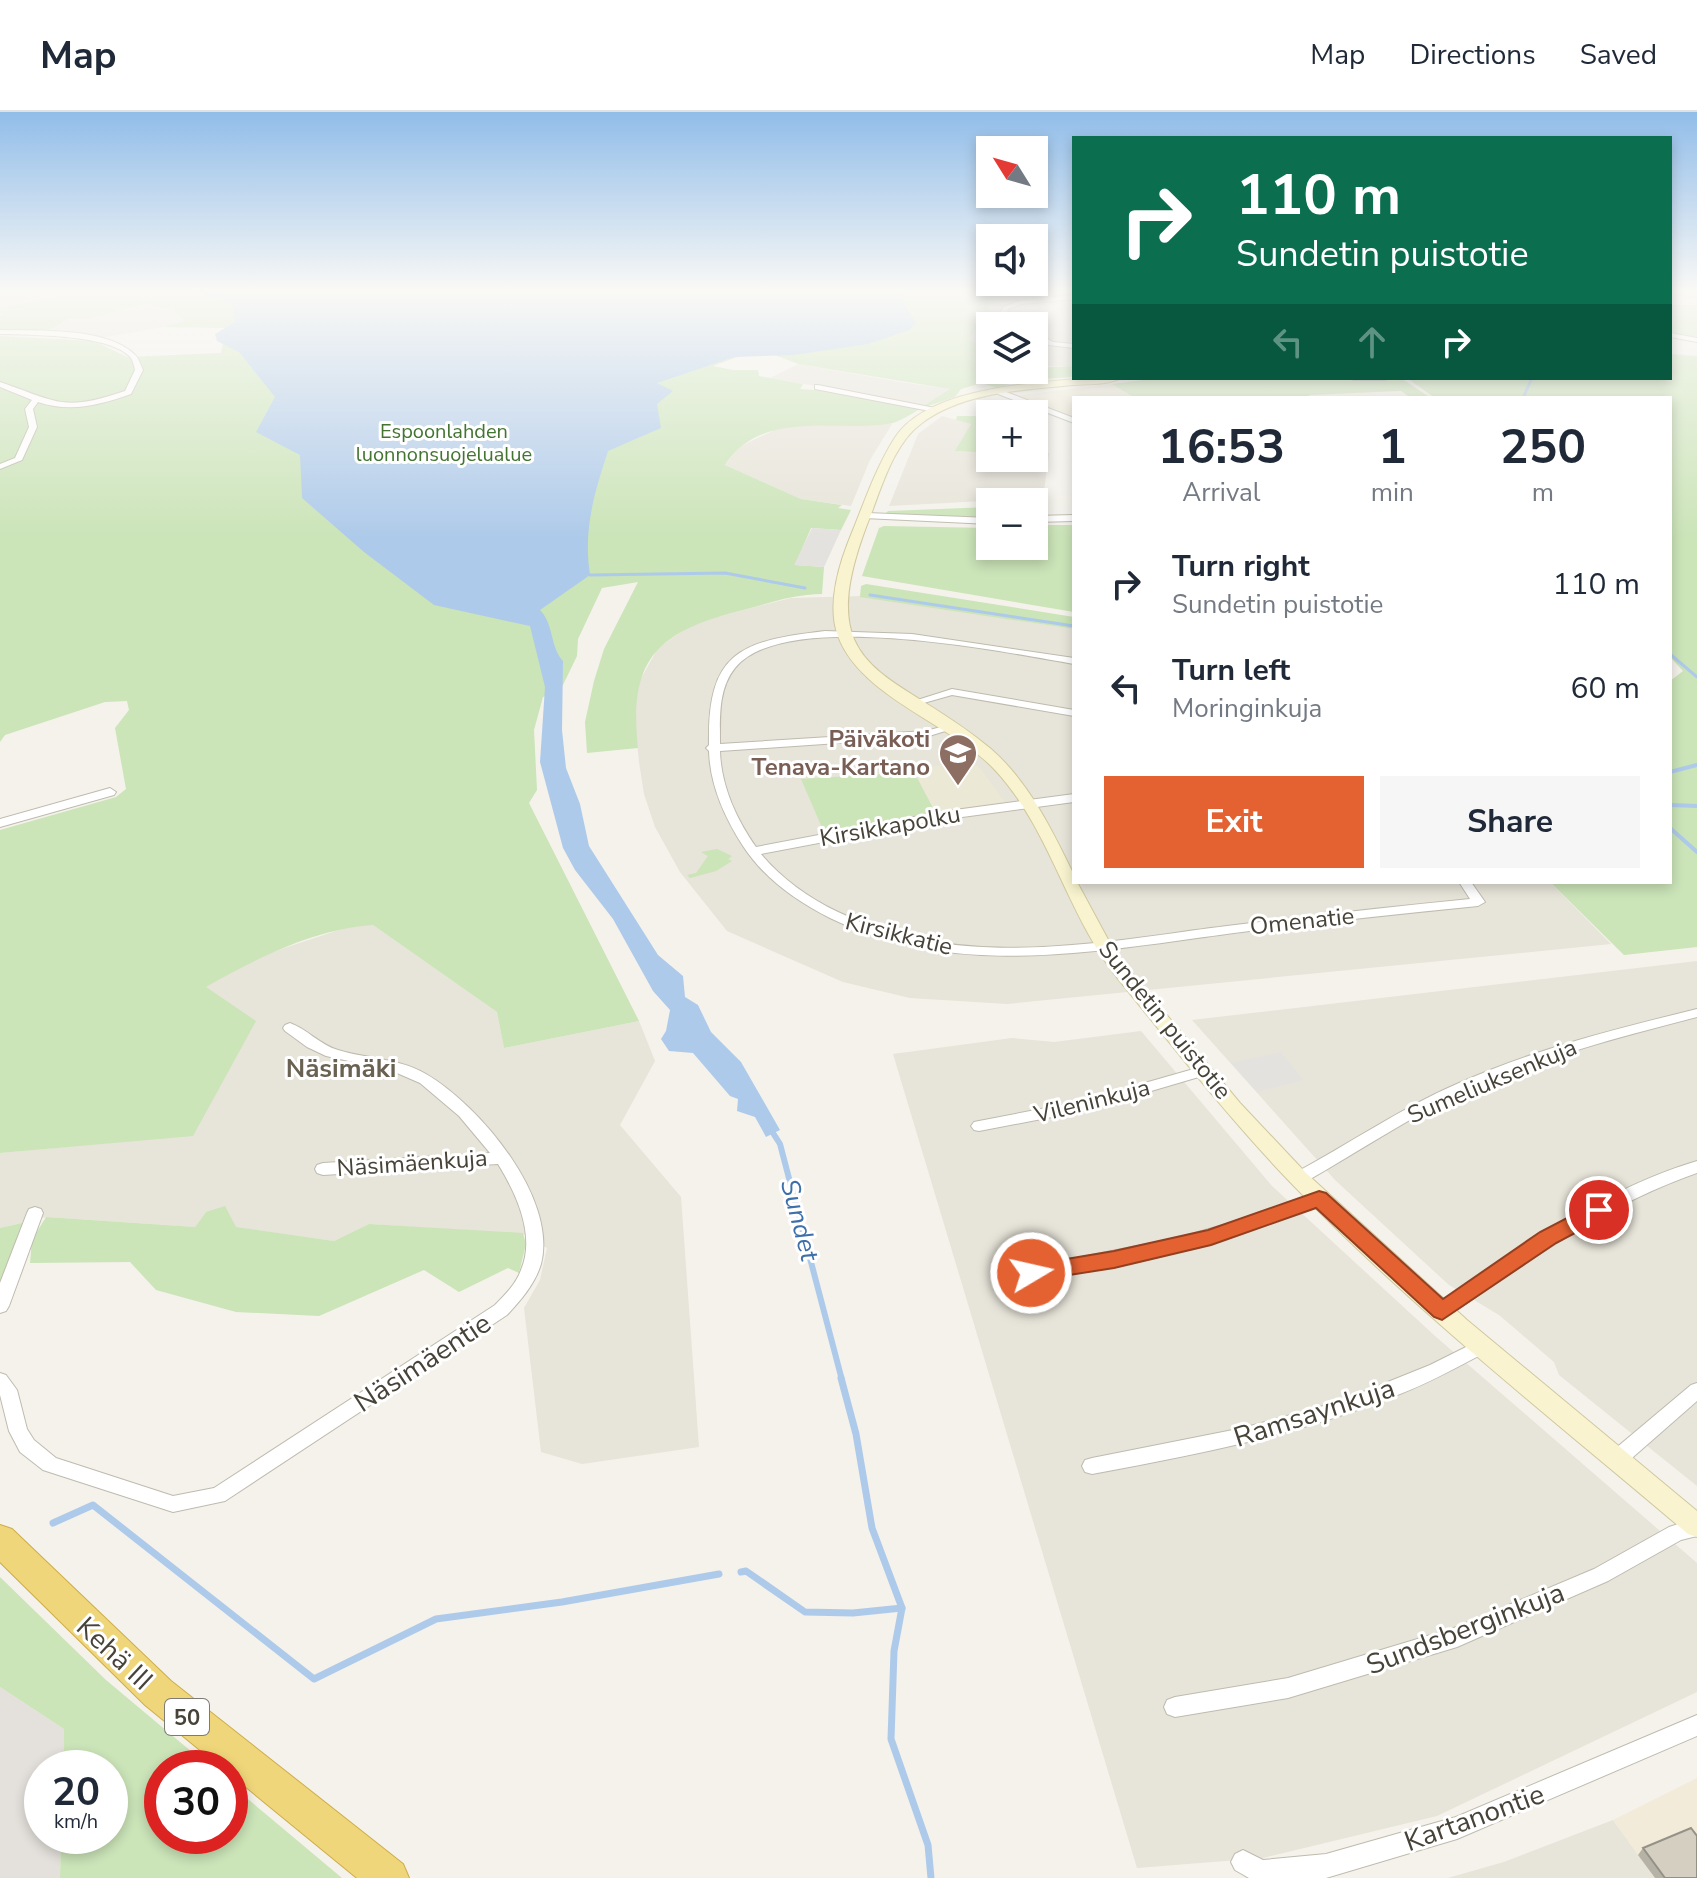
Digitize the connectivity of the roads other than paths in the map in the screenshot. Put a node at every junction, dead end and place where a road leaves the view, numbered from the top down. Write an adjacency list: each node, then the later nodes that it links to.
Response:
1 (137, 372): 7 (street)
2 (1100, 380): 5 (street)
3 (0, 384): 6 (street)
4 (818, 387): 8 (street)
5 (1001, 392): 8 (street); 10 (street)
6 (36, 399): 7 (street); 9 (street)
7 (79, 407): 9 (street)
8 (935, 410): 12 (street)
9 (33, 420): 11 (street)
10 (1072, 420)
11 (0, 467)
12 (867, 516): 15 (street); 16 (street)
13 (1072, 518): 14 (street)
14 (1048, 519)
15 (976, 520)
16 (845, 635): 17 (street); 18 (street, Sundetin puistotie); 21 (street, Kirsikkatie)
17 (1072, 661)
18 (913, 703): 19 (street); 20 (street, Sundetin puistotie)
19 (1072, 713)
20 (952, 727): 21 (street); 24 (street, Sundetin puistotie)
21 (712, 748): 26 (street, Kirsikkatie)
22 (110, 792): 25 (street)
23 (1072, 798): 24 (street, Kirsikkapolku)
24 (1027, 803): 26 (street, Kirsikkapolku); 27 (street, Sundetin puistotie)
25 (0, 823)
26 (752, 852): 30 (street, Kirsikkatie)
27 (1068, 870)
28 (1074, 884): 30 (street, Sundetin puistotie)
29 (1466, 884): 30 (street, Omenatie)
30 (1102, 945): 33 (street, Sundetin puistotie)
31 (1697, 1013): 38 (street, Sumeliuksenkuja)
32 (290, 1028): 35 (street, Näsimäentie)
33 (1204, 1071): 34 (street, Vileninkuja); 38 (street, Sundetin puistotie)
34 (979, 1126)
35 (500, 1158): 37 (street, Näsimäenkuja); 45 (street, Näsimäentie)
36 (1697, 1167): 43 (street)
37 (323, 1169)
38 (1299, 1178): 39 (street, Sundetin puistotie)
39 (1319, 1199): 41 (street); 43 (street, Sundetin puistotie)
40 (35, 1213): 42 (street)
41 (1031, 1273)
42 (0, 1306)
43 (1442, 1311): 44 (street, Sundetin puistotie)
44 (1482, 1346): 47 (street, Sundetin puistotie); 48 (street, Ramsaynkuja)
45 (0, 1380)
46 (1697, 1390): 47 (street)
47 (1617, 1459): 49 (street, Sundetin puistotie)
48 (1092, 1466)
49 (1697, 1526): 51 (street, Sundsberginkuja)
50 (0, 1540): 54 (highway, Kehä III / 50)
51 (1175, 1707)
52 (1697, 1725): 53 (street, Kartanontie)
53 (1243, 1862)
54 (389, 1878)

